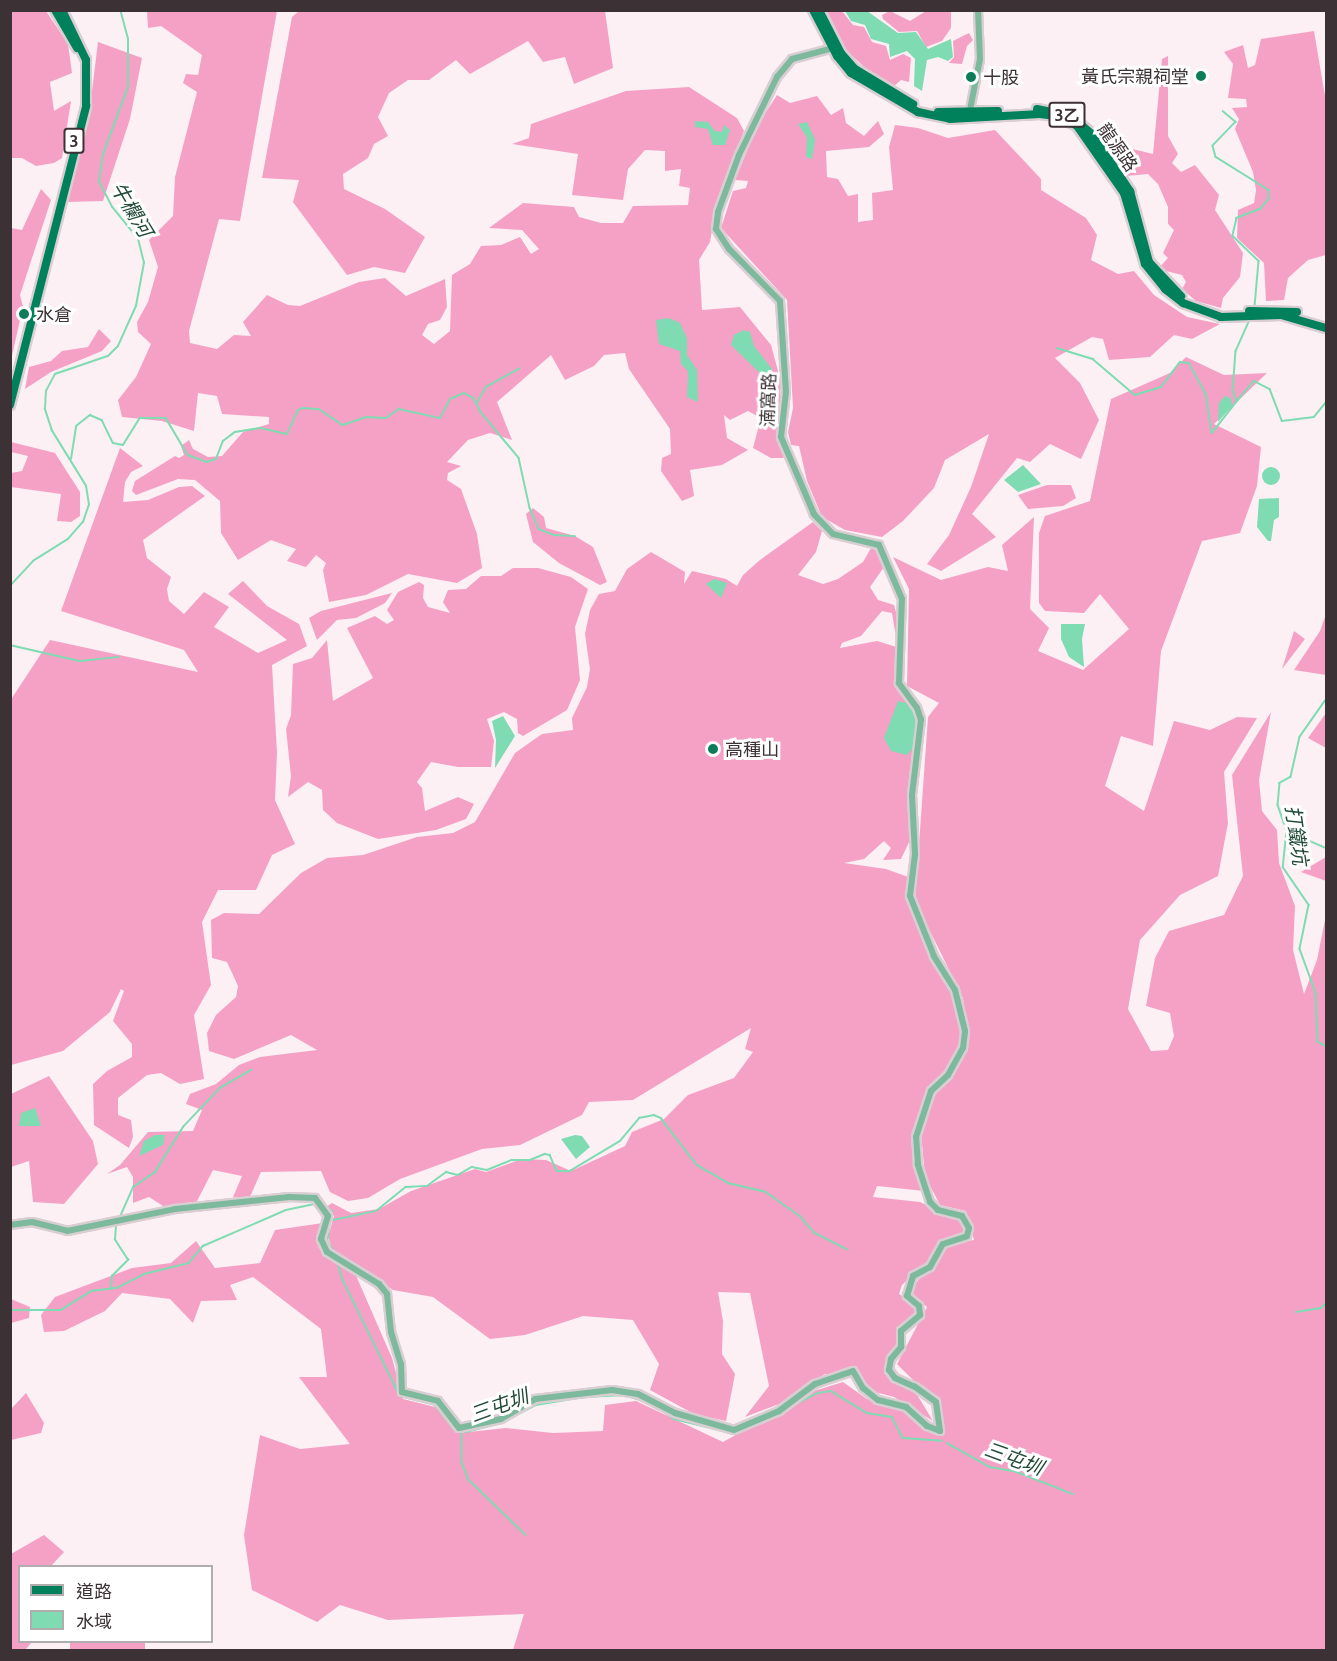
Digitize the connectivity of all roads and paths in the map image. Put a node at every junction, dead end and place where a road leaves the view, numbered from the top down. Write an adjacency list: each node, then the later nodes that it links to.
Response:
1 (55, 10): 7 (main road, 3)
2 (62, 10): 7 (main road, 3)
3 (813, 10): 6 (main road, 3乙)
4 (819, 10): 6 (main road, 3乙)
5 (978, 10): 8 (street)
6 (835, 48): 8 (main road, 3乙); 15 (street, 湳窩路)
7 (86, 77): 9 (main road, 3)
8 (969, 116): 10 (main road, 3乙)
9 (41, 274): 13 (main road, 3); 14 (main road, 3)
10 (1252, 313): 11 (main road, 3乙); 12 (main road, 3乙)
11 (1326, 322)
12 (1326, 328)
13 (10, 387)
14 (10, 405)
15 (10, 1225)

